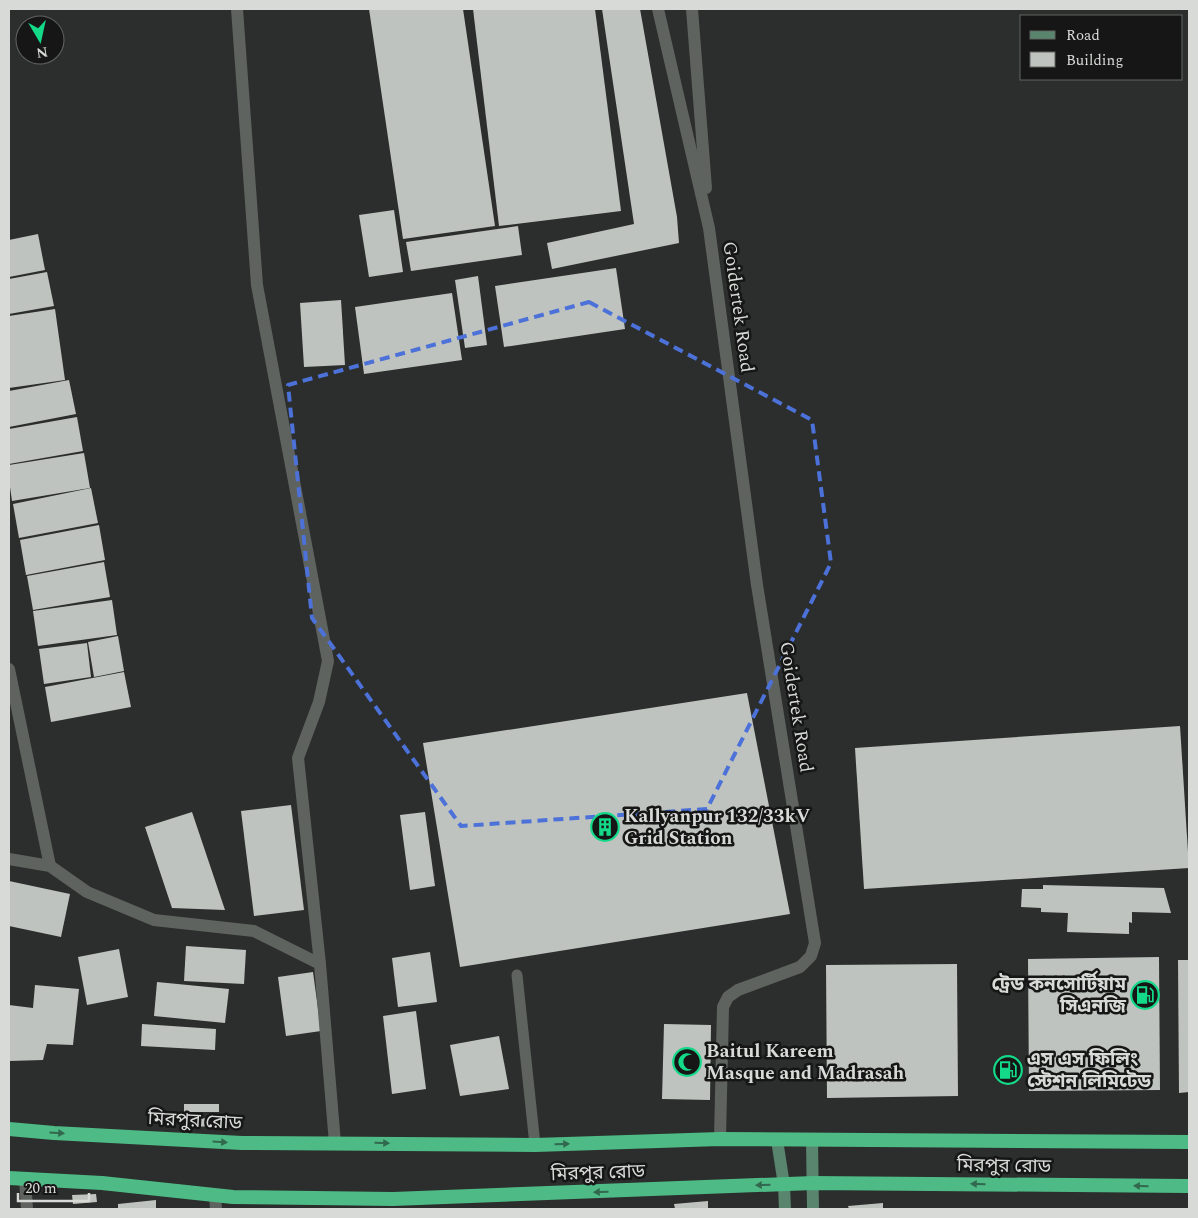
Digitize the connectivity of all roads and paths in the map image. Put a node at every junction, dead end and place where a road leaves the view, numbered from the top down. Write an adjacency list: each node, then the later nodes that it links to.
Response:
1 (238, 9): 8 (street)
2 (658, 9): 4 (street, Goidertek Road)
3 (692, 9): 4 (street, Goidertek Road)
4 (709, 228): 11 (street, Goidertek Road)
5 (9, 669): 7 (street)
6 (9, 858): 7 (street)
7 (50, 866): 8 (street)
8 (320, 964): 15 (street)
9 (517, 975): 16 (lane)
10 (9, 1129): 15 (highway, মিরপুর রোড, one-way to 15)
11 (720, 1139): 12 (highway, মিরপুর রোড); 16 (highway, মিরপুর রোড, one-way to 11)
12 (777, 1140): 13 (highway, মিরপুর রোড); 20 (main road)
13 (812, 1141): 14 (highway, মিরপুর রোড); 19 (main road)
14 (1189, 1142)
15 (335, 1143): 16 (highway, মিরপুর রোড, one-way to 16)
16 (535, 1145)
17 (9, 1178): 18 (highway, মিরপুর রোড)
18 (25, 1178): 22 (highway, মিরপুর রোড); 23 (street)
19 (813, 1183): 20 (highway, মিরপুর রোড); 21 (highway, মিরপুর রোড, one-way to 19); 26 (main road)
20 (784, 1184): 22 (highway, মিরপুর রোড, one-way to 22); 25 (main road)
21 (1189, 1186)
22 (215, 1195): 24 (street)
23 (27, 1209)
24 (216, 1209)
25 (785, 1209)
26 (813, 1209)

